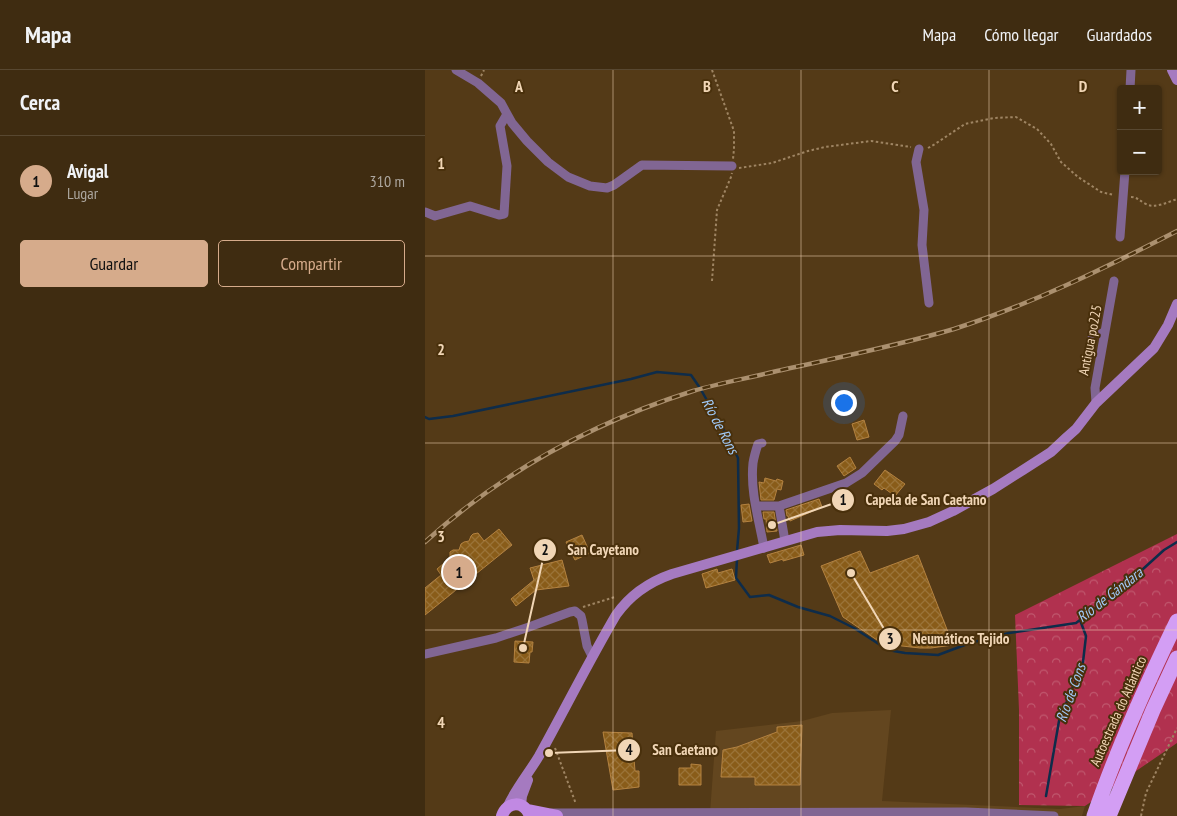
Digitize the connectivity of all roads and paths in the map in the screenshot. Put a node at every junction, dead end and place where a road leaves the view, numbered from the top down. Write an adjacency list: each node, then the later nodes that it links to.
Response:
1 (456, 70): 7 (street)
2 (712, 70): 9 (path)
3 (1131, 70): 6 (street)
4 (1172, 70): 5 (main road)
5 (1177, 80)
6 (1130, 85)
7 (507, 114): 9 (street); 13 (street)
8 (919, 149): 9 (path); 11 (path); 17 (street)
9 (732, 166): 15 (path)
10 (1125, 175): 11 (street)
11 (1123, 196): 12 (path); 14 (street)
12 (1177, 199)
13 (425, 212)
14 (1120, 237)
15 (712, 281)
16 (1114, 281): 19 (street, Antigua po225)
17 (929, 303)
18 (1177, 304): 21 (main road)
19 (1107, 328): 20 (lane); 21 (street, Antigua po225)
20 (1090, 337)
21 (1096, 403): 26 (main road)
22 (903, 416): 25 (street)
23 (762, 443): 24 (street)
24 (756, 506): 25 (street); 27 (street)
25 (779, 506): 26 (street)
26 (785, 541): 27 (main road)
27 (764, 548): 32 (main road)
28 (615, 597): 29 (path)
29 (570, 612): 31 (street); 32 (street)
30 (1177, 621): 42 (highway, Autoestrada do Atlántico)
31 (425, 654)
32 (592, 656): 35 (main road)
33 (1177, 658): 43 (highway)
34 (1177, 728): 44 (path)
35 (550, 735): 36 (main road); 39 (path)
36 (534, 765): 37 (main road); 38 (main road)
37 (530, 811): 38 (main road); 39 (street); 40 (main road)
38 (504, 812)
39 (580, 813): 41 (street)
40 (557, 816)
41 (1054, 816)
42 (1093, 816)
43 (1109, 816)
44 (1141, 816)

